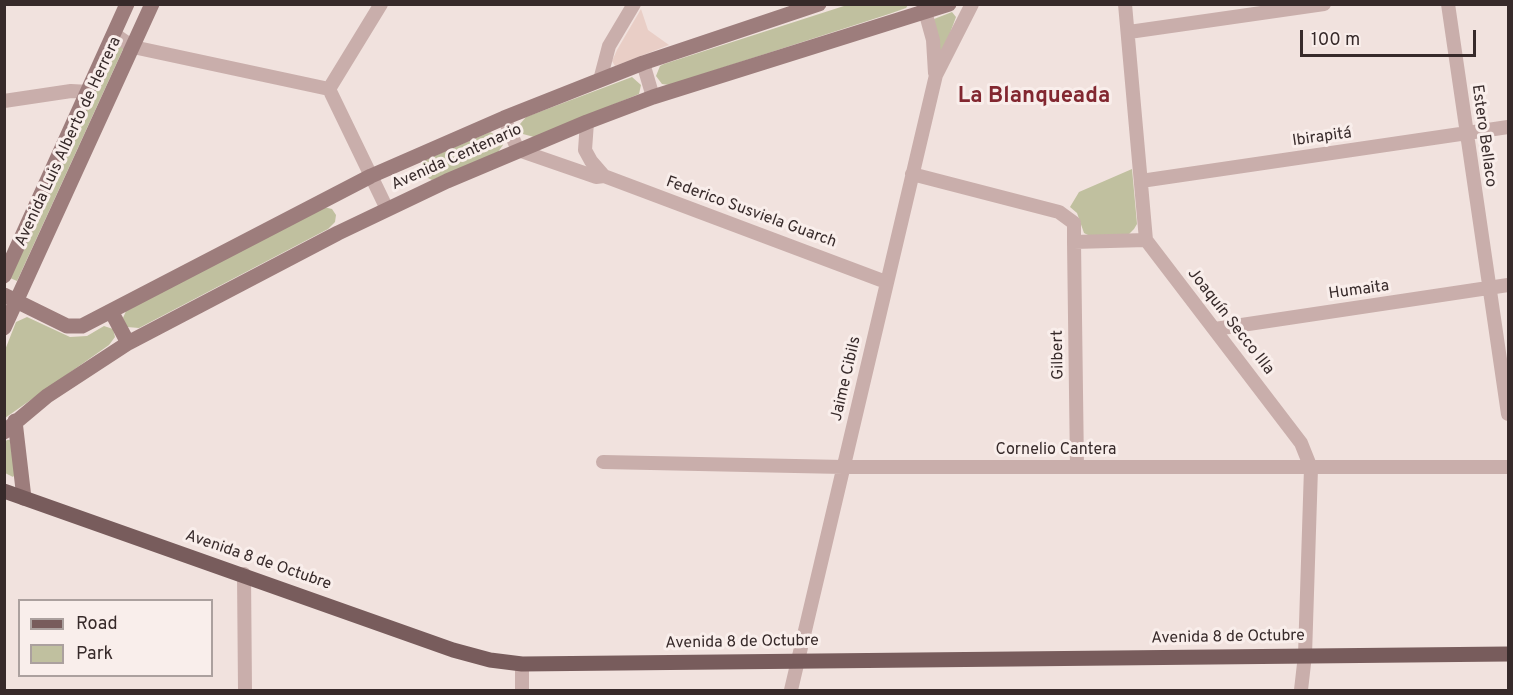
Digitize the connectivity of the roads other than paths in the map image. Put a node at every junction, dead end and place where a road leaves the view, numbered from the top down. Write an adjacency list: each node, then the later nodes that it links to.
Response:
1 (114, 4): 14 (street)
2 (128, 4): 14 (street, Avenida Luis Alberto de Herrera)
3 (152, 4): 15 (street, Avenida Luis Alberto de Herrera)
4 (381, 4): 19 (street)
5 (634, 4): 18 (street)
6 (819, 4): 16 (street, Avenida Centenario)
7 (949, 4): 12 (street, Avenida Centenario)
8 (972, 4): 17 (street, Jaime Cibils)
9 (1125, 4): 13 (street)
10 (1324, 4): 13 (street)
11 (1448, 4): 26 (street, Estero Bellaco)
12 (924, 8): 17 (street, Jaime Cibils); 21 (street, Avenida Centenario)
13 (1129, 32): 31 (street)
14 (114, 34): 15 (street); 20 (street, Avenida Luis Alberto de Herrera)
15 (133, 47): 19 (street); 39 (street, Avenida Luis Alberto de Herrera)
16 (643, 63): 18 (street, Avenida Centenario); 21 (street)
17 (936, 75): 28 (street, Jaime Cibils)
18 (600, 80): 23 (street, Avenida Centenario)
19 (329, 89): 29 (street)
20 (89, 92): 22 (street); 35 (street, Avenida Luis Alberto de Herrera)
21 (654, 97): 24 (street, Avenida Centenario)
22 (4, 101)
23 (504, 118): 27 (street); 29 (street, Avenida Centenario)
24 (587, 122): 27 (street, Avenida Centenario); 30 (street)
25 (1509, 127): 26 (street, Ibirapitá)
26 (1465, 134): 31 (street, Ibirapitá); 38 (street, Estero Bellaco)
27 (518, 150): 30 (street, Federico Susviela Guarch); 32 (street, Avenida Centenario)
28 (912, 174): 34 (street); 36 (street, Jaime Cibils)
29 (371, 176): 32 (street); 40 (street, Avenida Centenario)
30 (604, 176): 36 (street, Federico Susviela Guarch)
31 (1141, 181): 33 (street)
32 (387, 209): 43 (street, Avenida Centenario)
33 (1146, 240): 34 (street); 42 (street, Joaquín Secco Illa)
34 (1074, 242): 48 (street, Gilbert)
35 (4, 276)
36 (886, 282): 47 (street, Jaime Cibils)
37 (1509, 285): 38 (street, Humaita)
38 (1489, 288): 42 (street, Humaita); 44 (street, Estero Bellaco)
39 (10, 298): 40 (street, Avenida Centenario); 41 (street, Avenida Luis Alberto de Herrera)
40 (111, 311): 43 (street)
41 (4, 328)
42 (1215, 329): 50 (street, Joaquín Secco Illa)
43 (128, 343): 45 (street, Avenida Centenario)
44 (1509, 414)
45 (10, 427): 52 (street, Avenida Centenario)
46 (603, 462): 47 (street, Cornelio Cantera)
47 (843, 467): 48 (street, Cornelio Cantera); 56 (street, Jaime Cibils)
48 (1077, 467): 50 (street, Cornelio Cantera)
49 (1509, 467): 50 (street, Cornelio Cantera)
50 (1311, 468): 55 (street, Joaquín Secco Illa)
51 (4, 491): 52 (main road, Avenida 8 de Octubre)
52 (24, 498): 53 (main road, Avenida 8 de Octubre)
53 (244, 574): 57 (main road, Avenida 8 de Octubre); 58 (street)
54 (1509, 654): 55 (main road, Avenida 8 de Octubre)
55 (1305, 655): 56 (main road, Avenida 8 de Octubre); 61 (street, Joaquín Secco Illa)
56 (797, 660): 57 (main road, Avenida 8 de Octubre); 60 (street, Jaime Cibils)
57 (522, 664): 59 (street)
58 (245, 690)
59 (522, 690)
60 (791, 690)
61 (1301, 690)

